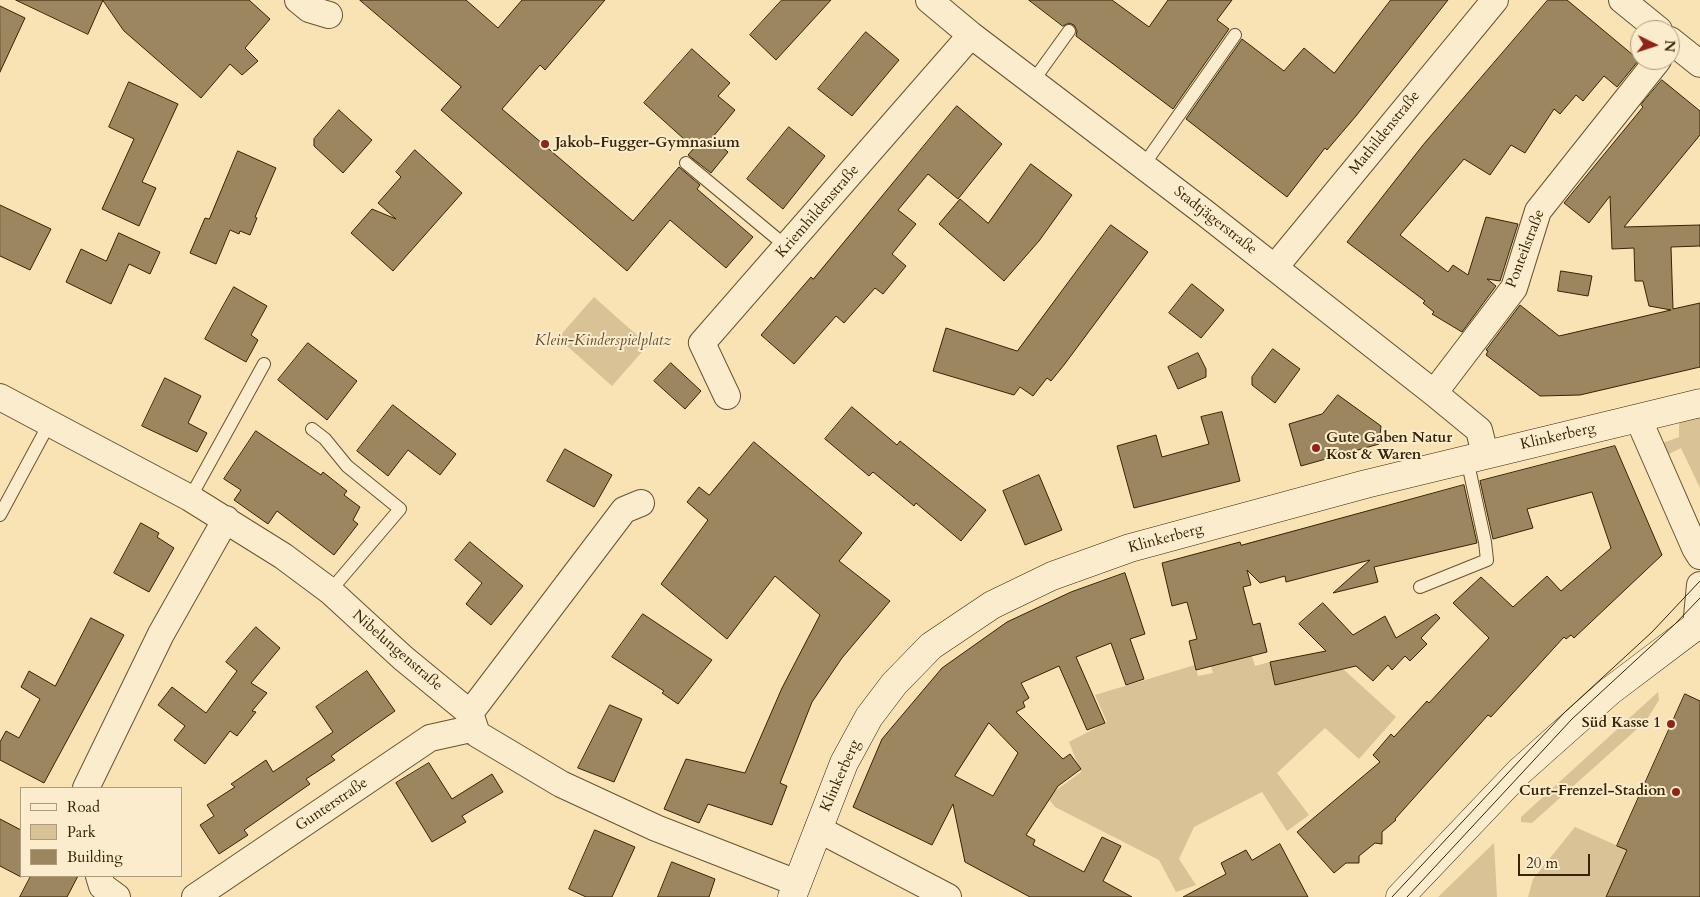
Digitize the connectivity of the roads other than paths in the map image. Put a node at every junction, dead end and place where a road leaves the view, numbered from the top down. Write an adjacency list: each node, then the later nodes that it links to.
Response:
1 (298, 0): 5 (street)
2 (929, 0): 9 (street, Stadtjägerstraße)
3 (1495, 0): 17 (street, Mathildenstraße)
4 (1622, 0): 6 (street)
5 (329, 15)
6 (1642, 20)
7 (1069, 31): 13 (lane)
8 (1235, 35): 15 (lane)
9 (971, 36): 13 (street, Stadtjägerstraße); 16 (street, Kriemhildenstraße)
10 (1680, 52): 11 (street)
11 (1700, 64)
12 (1645, 70): 19 (street, Ponteilstraße)
13 (1033, 81): 15 (street, Stadtjägerstraße)
14 (686, 163): 16 (lane)
15 (1143, 166): 17 (street, Stadtjägerstraße)
16 (787, 247): 20 (street, Kriemhildenstraße)
17 (1275, 267): 19 (street, Stadtjägerstraße)
18 (264, 364): 27 (lane)
19 (1434, 393): 26 (street, Stadtjägerstraße)
20 (727, 396)
21 (0, 397): 24 (street, Nibelungenstraße)
22 (1700, 403): 23 (main road, Klinkerberg)
23 (1638, 418): 26 (main road, Klinkerberg); 31 (street)
24 (49, 424): 27 (street, Nibelungenstraße); 29 (lane)
25 (312, 429): 34 (lane)
26 (1476, 457): 33 (lane); 38 (main road, Klinkerberg)
27 (190, 498): 30 (street, Nibelungenstraße)
28 (641, 502): 36 (street)
29 (0, 516)
30 (226, 519): 34 (street, Nibelungenstraße); 37 (street)
31 (1700, 556)
32 (1700, 585): 35 (street)
33 (1420, 587)
34 (330, 592): 36 (street, Nibelungenstraße)
35 (1698, 625): 42 (main road)
36 (473, 720): 39 (street, Nibelungenstraße); 40 (street, Gunterstraße)
37 (86, 787)
38 (818, 829): 39 (main road, Klinkerberg); 41 (street)
39 (795, 890)
40 (195, 897)
41 (948, 897)
42 (1400, 897)

